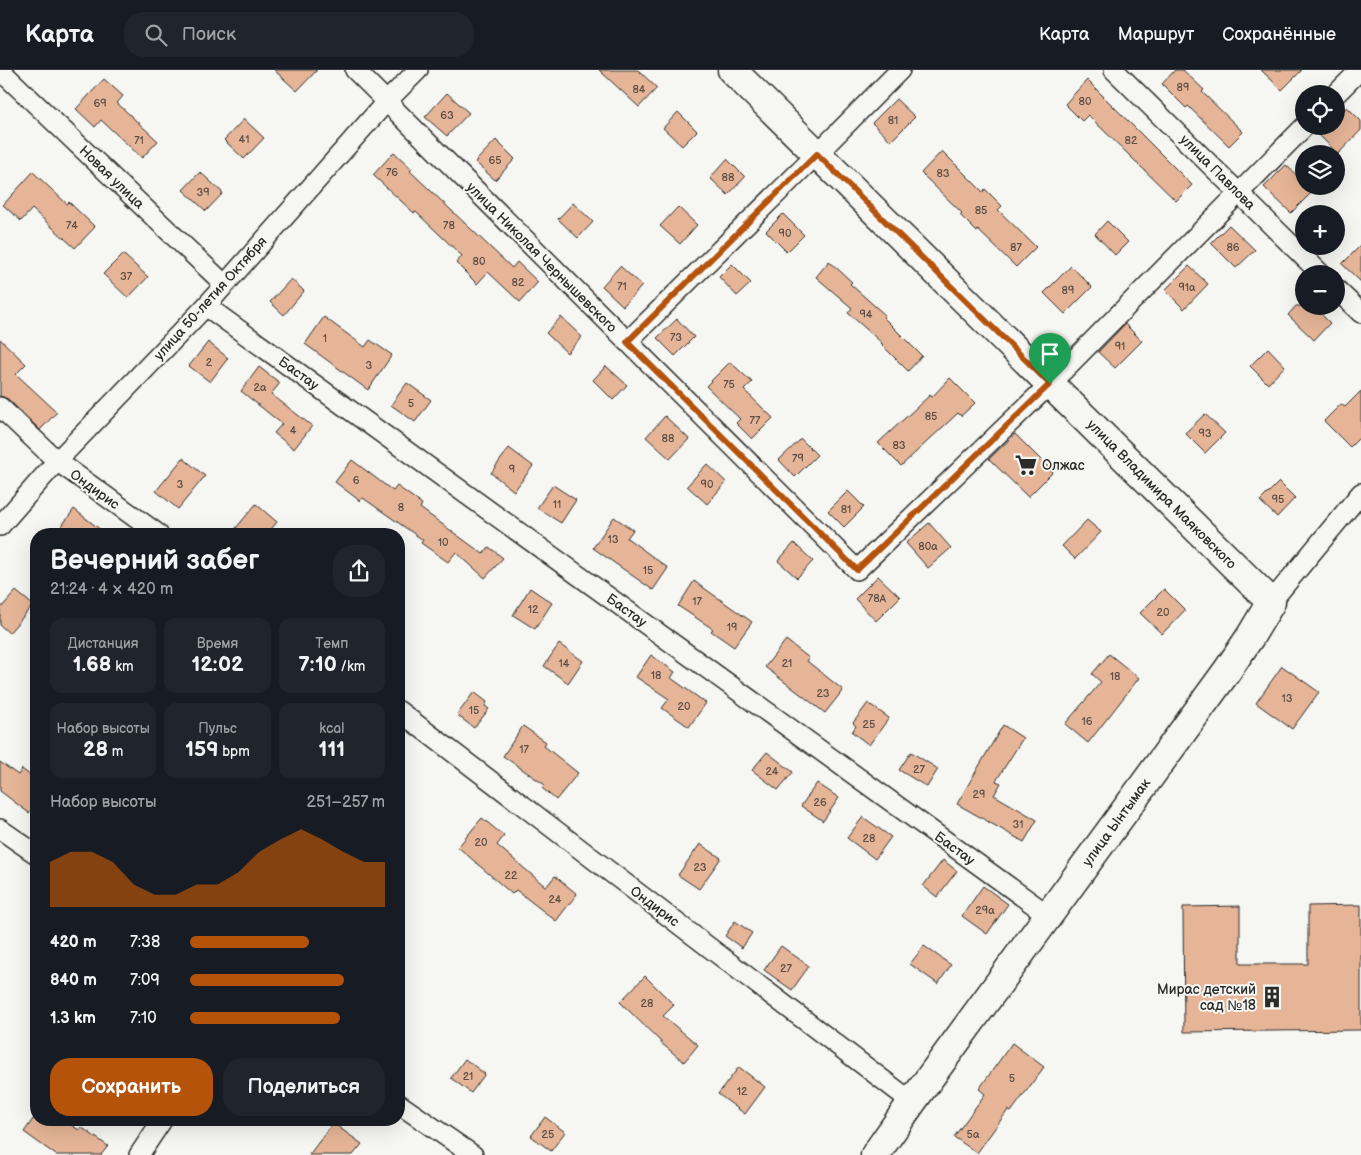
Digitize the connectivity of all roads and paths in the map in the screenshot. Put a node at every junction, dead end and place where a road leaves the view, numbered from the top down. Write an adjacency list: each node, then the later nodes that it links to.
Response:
1 (0, 70): 14 (street, Новая улица)
2 (355, 70): 9 (street, улица Николая Чернышевского)
3 (418, 70): 9 (street, улица 50-летия Октября)
4 (732, 70): 11 (street, улица Владимира Маяковского)
5 (900, 70): 11 (street)
6 (1114, 70): 12 (street, улица Павлова)
7 (1360, 70): 8 (street)
8 (1345, 85)
9 (386, 102): 14 (street, улица 50-летия Октября); 18 (street, улица Николая Чернышевского)
10 (1296, 135): 12 (street)
11 (817, 154): 18 (street); 19 (street, улица Владимира Маяковского)
12 (1239, 193): 13 (street, улица Павлова); 19 (street)
13 (1312, 265)
14 (224, 284): 16 (street, улица 50-летия Октября)
15 (1345, 298): 17 (street)
16 (206, 306): 21 (street, улица 50-летия Октября); 29 (street, Бастау)
17 (1361, 313)
18 (627, 342): 19 (street, улица Николая Чернышевского)
19 (1050, 384): 25 (street, улица Владимира Маяковского)
20 (0, 407): 21 (street, Ондирис)
21 (57, 461): 23 (street, улица 50-летия Октября); 24 (street, Ондирис)
22 (1361, 493): 25 (street, улица Ынтымак)
23 (0, 526)
24 (150, 528)
25 (1271, 602): 29 (street, улица Ынтымак)
26 (405, 716): 30 (street, Ондирис)
27 (0, 829): 28 (street)
28 (30, 850)
29 (1048, 915): 30 (street, улица Ынтымак)
30 (912, 1102): 35 (street, улица Ынтымак)
31 (405, 1108): 34 (street)
32 (158, 1126): 33 (street)
33 (139, 1155)
34 (473, 1155)
35 (876, 1155)

